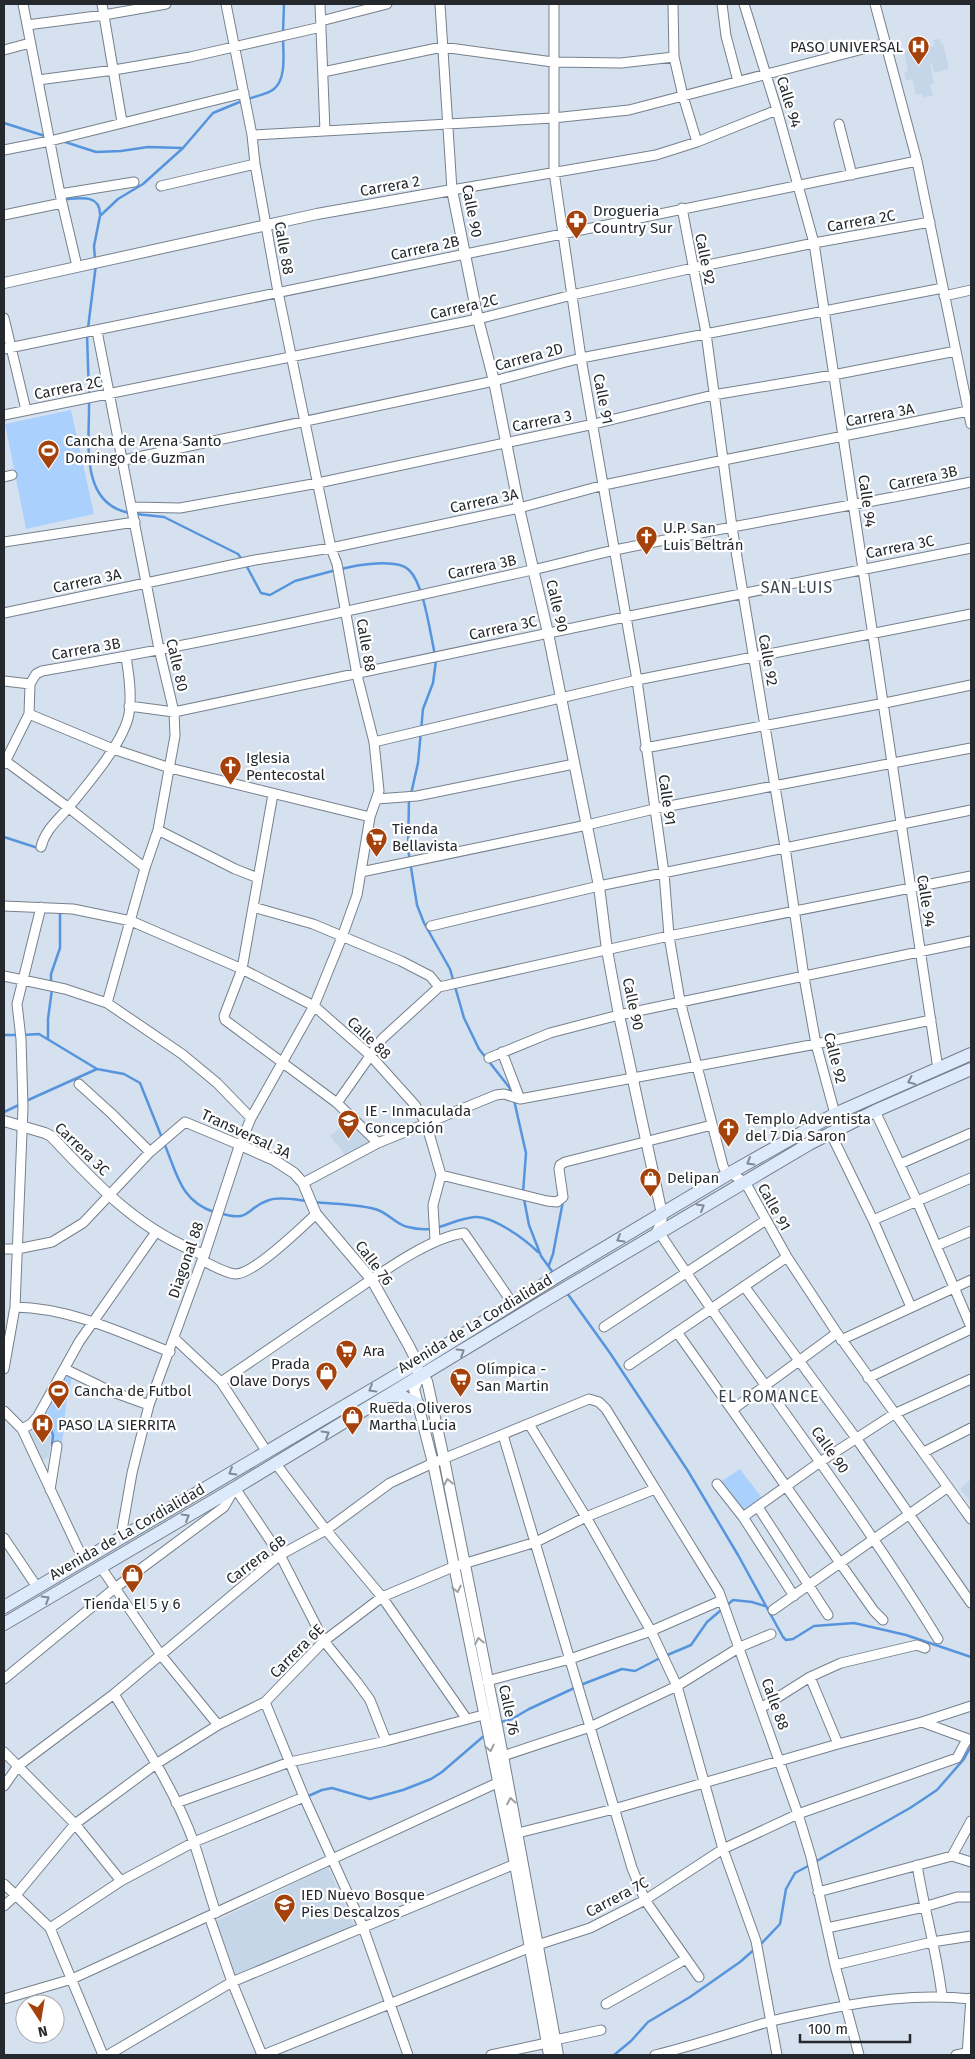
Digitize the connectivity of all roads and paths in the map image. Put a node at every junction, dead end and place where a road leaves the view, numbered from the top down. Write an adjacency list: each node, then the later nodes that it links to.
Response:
1 (23, 4): 15 (street)
2 (102, 4): 13 (street)
3 (166, 4): 13 (street)
4 (226, 4): 18 (street, Calle 88)
5 (320, 4): 14 (street)
6 (387, 4): 14 (street)
7 (440, 4): 19 (street, Calle 90)
8 (554, 4): 22 (street, Calle 91)
9 (673, 4): 21 (street)
10 (722, 4): 27 (street)
11 (744, 4): 25 (street, Calle 94)
12 (875, 4): 17 (street)
13 (104, 15): 15 (street); 23 (street)
14 (321, 24): 18 (street); 24 (street)
15 (27, 25): 16 (street)
16 (30, 43): 20 (street); 26 (street)
17 (886, 43): 25 (street); 40 (street)
18 (234, 47): 23 (street); 29 (street, Calle 88)
19 (442, 47): 22 (street); 24 (street); 33 (street, Calle 90)
20 (4, 50)
21 (674, 57): 22 (street); 28 (street)
22 (553, 62): 31 (street, Calle 91)
23 (114, 70): 26 (street); 32 (street)
24 (323, 72): 35 (street)
25 (766, 74): 27 (street); 30 (street, Calle 94)
26 (38, 80): 37 (street)
27 (738, 81): 28 (street)
28 (683, 96): 31 (street); 38 (street)
29 (245, 98): 32 (street); 36 (street, Calle 88)
30 (777, 110): 38 (street, Carrera 2); 46 (street, Calle 94)
31 (553, 118): 33 (street); 42 (street, Calle 91)
32 (122, 122): 37 (street)
33 (447, 124): 35 (street); 47 (street, Calle 90)
34 (839, 124): 43 (street)
35 (325, 131): 36 (street)
36 (252, 135): 41 (street, Calle 88)
37 (50, 141): 39 (street); 48 (street)
38 (697, 142): 42 (street, Carrera 2)
39 (4, 150)
40 (917, 161): 43 (street, Carrera 2B); 51 (street)
41 (255, 164): 45 (street); 52 (street, Calle 88)
42 (554, 172): 47 (street, Carrera 2); 53 (street, Calle 91)
43 (852, 175): 46 (street, Carrera 2B)
44 (134, 182): 48 (street)
45 (161, 186)
46 (798, 186): 49 (street, Carrera 2B); 54 (street, Calle 94)
47 (452, 190): 52 (street, Carrera 2); 55 (street, Calle 90)
48 (61, 199): 50 (street); 56 (street)
49 (682, 208): 53 (street, Carrera 2B); 57 (street, Calle 92)
50 (4, 215)
51 (930, 222): 54 (street, Carrera 2C); 61 (street)
52 (266, 226): 56 (street, Carrera 2); 60 (street, Calle 88)
53 (563, 233): 55 (street, Carrera 2B); 62 (street, Calle 91)
54 (814, 243): 57 (street, Carrera 2C); 63 (street, Calle 94)
55 (466, 253): 60 (street, Carrera 2B); 65 (street, Calle 90)
56 (76, 266): 58 (street, Carrera 2)
57 (693, 268): 62 (street, Carrera 2C); 67 (street, Calle 92)
58 (4, 283)
59 (971, 290): 61 (street, Carrera 2D)
60 (278, 292): 66 (street, Carrera 2B); 70 (street, Calle 88)
61 (944, 292): 63 (street, Carrera 2D); 69 (street)
62 (572, 295): 65 (street, Carrera 2C); 71 (street, Calle 91)
63 (825, 311): 67 (street, Carrera 2D); 72 (street, Calle 94)
64 (4, 318): 68 (street)
65 (478, 318): 70 (street, Carrera 2C); 73 (street, Calle 90)
66 (95, 331): 68 (street, Carrera 2B); 74 (street, Calle 80)
67 (706, 333): 71 (street, Carrera 2D); 75 (street, Calle 92)
68 (7, 348): 76 (street)
69 (956, 351): 72 (street, Carrera 3); 77 (street)
70 (292, 357): 74 (street, Carrera 2C); 79 (street, Calle 88)
71 (581, 358): 73 (street, Carrera 2D); 80 (street, Calle 91)
72 (833, 375): 75 (street, Carrera 3); 82 (street, Calle 94)
73 (494, 381): 79 (street, Carrera 2D); 83 (street, Calle 90)
74 (110, 394): 76 (street, Carrera 2C); 84 (street, Calle 80)
75 (714, 395): 80 (street, Carrera 3); 85 (street, Calle 92)
76 (26, 410): 78 (street, Carrera 2C)
77 (968, 411): 81 (street); 82 (street, Carrera 3A)
78 (4, 415)
79 (305, 421): 84 (street, Carrera 2D); 87 (street, Calle 88)
80 (594, 424): 83 (street, Carrera 3); 88 (street, Calle 91)
81 (971, 424)
82 (843, 436): 85 (street, Carrera 3A); 89 (street, Calle 94)
83 (506, 442): 87 (street, Carrera 3); 90 (street, Calle 90)
84 (124, 460): 91 (street, Calle 80)
85 (724, 460): 88 (street, Carrera 3A); 92 (street, Calle 92)
86 (971, 482): 89 (street, Carrera 3B)
87 (318, 483): 91 (street, Carrera 3); 94 (street, Calle 88)
88 (604, 485): 90 (street, Carrera 3A); 96 (street, Calle 91)
89 (854, 506): 92 (street, Carrera 3B); 97 (street, Calle 94)
90 (519, 508): 94 (street, Carrera 3A); 98 (street, Calle 90)
91 (134, 514): 93 (street, Carrera 3); 99 (street, Calle 80)
92 (732, 527): 96 (street, Carrera 3B); 100 (street, Calle 92)
93 (4, 542)
94 (331, 548): 99 (street, Carrera 3A); 101 (street, Calle 88)
95 (971, 548): 97 (street, Carrera 3C)
96 (614, 550): 98 (street, Carrera 3B); 104 (street, Calle 91)
97 (862, 569): 100 (street, Carrera 3C); 106 (street, Calle 94)
98 (533, 570): 101 (street, Carrera 3B); 105 (street, Calle 90)
99 (146, 582): 102 (street, Carrera 3A); 107 (street, Calle 80)
100 (743, 594): 104 (street, Carrera 3C); 109 (street, Calle 92)
101 (346, 611): 107 (street, Carrera 3B); 110 (street, Calle 88)
102 (4, 613)
103 (971, 614): 106 (street)
104 (625, 617): 105 (street, Carrera 3C); 112 (street, Calle 91)
105 (548, 633): 110 (street, Carrera 3C); 115 (street, Calle 90)
106 (872, 635): 109 (street); 116 (street, Calle 94)
107 (159, 649): 108 (street, Carrera 3B); 118 (street, Calle 80)
108 (126, 657): 113 (street, Carrera 3B); 117 (street)
109 (753, 659): 112 (street); 120 (street, Calle 92)
110 (356, 675): 118 (street, Carrera 3C); 121 (street, Calle 88)
111 (4, 680): 113 (street)
112 (637, 680): 115 (street); 122 (street, Calle 91)
113 (30, 684): 119 (street)
114 (971, 685): 116 (street)
115 (561, 698): 121 (street); 127 (street, Calle 90)
116 (884, 704): 120 (street); 126 (street, Calle 94)
117 (129, 706): 118 (street, Carrera 3C); 124 (street)
118 (174, 712): 128 (street, Calle 80)
119 (29, 714): 124 (street); 125 (street)
120 (766, 726): 122 (street); 129 (street, Calle 92)
121 (374, 742): 131 (street, Calle 88)
122 (645, 748): 133 (street, Calle 91)
123 (971, 748): 126 (street)
124 (114, 749): 128 (street); 132 (street)
125 (4, 762): 132 (street)
126 (893, 763): 129 (street); 136 (street, Calle 94)
127 (574, 764): 131 (street); 137 (street, Calle 90)
128 (170, 768): 130 (street); 138 (street, Calle 80)
129 (775, 784): 133 (street); 140 (street, Calle 92)
130 (273, 794): 135 (street); 145 (street)
131 (377, 799): 135 (street, Calle 88)
132 (69, 808): 139 (street); 141 (street)
133 (654, 809): 137 (street); 143 (street, Calle 91)
134 (971, 810): 136 (street)
135 (370, 818): 142 (street, Calle 88)
136 (902, 823): 140 (street); 147 (street, Calle 94)
137 (587, 825): 142 (street); 146 (street, Calle 90)
138 (158, 830): 141 (street, Calle 80); 145 (street)
139 (41, 847)
140 (786, 847): 143 (street); 151 (street, Calle 92)
141 (145, 868): 152 (street, Calle 80)
142 (361, 872): 155 (street, Calle 88)
143 (664, 873): 146 (street); 154 (street, Calle 91)
144 (971, 876): 147 (street)
145 (258, 878): 150 (street)
146 (599, 886): 153 (street); 157 (street, Calle 90)
147 (910, 888): 151 (street); 158 (street, Calle 94)
148 (4, 906): 149 (street)
149 (41, 907): 152 (street); 162 (street)
150 (253, 907): 155 (street); 159 (street)
151 (794, 912): 154 (street); 161 (street, Calle 92)
152 (131, 921): 159 (street); 165 (street, Calle 80)
153 (431, 926)
154 (669, 936): 157 (street); 164 (street, Calle 91)
155 (342, 937): 163 (street); 166 (street, Calle 88)
156 (971, 941): 158 (street)
157 (607, 950): 163 (street); 167 (street, Calle 90)
158 (920, 951): 161 (street); 168 (street, Calle 94)
159 (242, 969): 166 (street); 174 (street)
160 (4, 976): 162 (street)
161 (804, 977): 164 (street); 169 (street, Calle 92)
162 (24, 981): 165 (street); 187 (street)
163 (439, 987): 172 (street)
164 (680, 1001): 167 (street); 175 (street, Calle 91)
165 (107, 1003): 184 (street)
166 (314, 1006): 172 (street, Calle 88); 174 (street, Diagonal 88)
167 (619, 1014): 170 (street); 178 (street, Calle 90)
168 (931, 1020): 169 (street); 176 (street, Calle 94)
169 (816, 1044): 175 (street); 183 (street, Calle 92)
170 (502, 1052): 173 (street); 180 (street)
171 (971, 1054): 176 (main road, Avenida de La Cordialidad)
172 (370, 1055): 181 (street); 186 (street, Calle 88)
173 (489, 1058)
174 (283, 1063): 181 (street); 184 (street, Diagonal 88)
175 (696, 1066): 178 (street); 188 (street, Calle 91)
176 (938, 1068): 183 (main road, Avenida de La Cordialidad, one-way to 183)
177 (971, 1069): 182 (main road, Avenida de La Cordialidad)
178 (634, 1078): 180 (street); 191 (street, Calle 90)
179 (80, 1084): 194 (street)
180 (520, 1099): 186 (street)
181 (337, 1103): 192 (street)
182 (875, 1111): 189 (main road, Avenida de La Cordialidad); 195 (street)
183 (835, 1114): 197 (main road, Avenida de La Cordialidad, one-way to 197)
184 (251, 1118): 193 (street, Diagonal 88)
185 (4, 1121): 187 (street, Carrera 3C)
186 (426, 1123): 192 (street); 198 (street, Calle 88)
187 (22, 1125): 202 (street, Carrera 3C); 214 (street)
188 (712, 1125): 191 (street); 197 (street, Calle 91)
189 (830, 1132): 200 (main road, Avenida de La Cordialidad); 207 (street)
190 (971, 1133): 195 (street)
191 (648, 1140): 198 (street); 205 (street, Calle 90)
192 (378, 1143): 201 (street)
193 (240, 1146): 194 (street, Transversal 3A); 196 (street, Transversal 3A); 216 (street, Diagonal 88)
194 (150, 1152): 202 (street)
195 (900, 1164): 203 (street)
196 (294, 1173): 201 (street, Calle 76)
197 (730, 1173): 200 (street, Calle 91); 205 (main road, Avenida de La Cordialidad)
198 (441, 1175): 211 (street, Calle 88)
199 (971, 1178): 203 (street)
200 (745, 1182): 206 (street, Calle 91); 210 (main road, Avenida de La Cordialidad, one-way to 200)
201 (303, 1183): 204 (street, Calle 76)
202 (107, 1195): 209 (street, Carrera 3C); 214 (street)
203 (917, 1201): 207 (street); 212 (street)
204 (314, 1211): 216 (street); 218 (street, Calle 76)
205 (662, 1214): 210 (street); 222 (main road, Avenida de La Cordialidad, one-way to 222)
206 (766, 1220): 215 (street, Calle 91); 217 (street)
207 (873, 1220): 224 (street)
208 (971, 1231): 212 (street)
209 (156, 1232): 216 (street, Carrera 3C); 226 (street)
210 (657, 1233): 217 (street, Calle 90); 238 (main road, Avenida de La Cordialidad, one-way to 210)
211 (435, 1240): 218 (street); 222 (street)
212 (936, 1246): 221 (street)
213 (4, 1249): 214 (street)
214 (17, 1249): 223 (street)
215 (786, 1257): 220 (street); 230 (street, Calle 91)
216 (203, 1258): 231 (street, Diagonal 88)
217 (686, 1273): 225 (street, Calle 90); 227 (street)
218 (372, 1280): 234 (street, Calle 76); 241 (street)
219 (971, 1280): 221 (street)
220 (744, 1286): 225 (street); 233 (street)
221 (954, 1287): 224 (street); 228 (street)
222 (513, 1304): 234 (main road, Avenida de La Cordialidad)
223 (16, 1307): 226 (street); 236 (street)
224 (911, 1307): 230 (street)
225 (711, 1308): 229 (street); 242 (street, Calle 90)
226 (93, 1321): 232 (street); 237 (street)
227 (604, 1327)
228 (971, 1328): 239 (street)
229 (677, 1332): 235 (street); 247 (street)
230 (839, 1336): 233 (street); 239 (street, Calle 91)
231 (174, 1338): 232 (street, Diagonal 88); 241 (street)
232 (170, 1352): 246 (street, Diagonal 88)
233 (798, 1361): 242 (street); 254 (street)
234 (416, 1364): 238 (street, Calle 76); 256 (main road, Avenida de La Cordialidad, one-way to 256)
235 (629, 1365)
236 (4, 1369)
237 (65, 1369): 246 (street); 252 (street)
238 (419, 1377): 243 (main road, Avenida de La Cordialidad); 245 (street, Calle 76); 258 (street, Calle 76)
239 (868, 1378): 249 (street, Calle 91)
240 (971, 1379): 249 (street)
241 (221, 1382): 256 (street)
242 (766, 1385): 247 (street); 259 (street, Calle 90)
243 (388, 1396): 245 (main road); 261 (main road, Avenida de La Cordialidad, one-way to 243)
244 (589, 1399): 250 (street, Carrera 6B); 266 (street, Calle 88)
245 (418, 1404): 260 (street, Calle 76)
246 (149, 1405): 274 (street, Diagonal 88)
247 (732, 1410): 263 (street)
248 (4, 1412): 252 (street)
249 (894, 1414): 254 (street); 257 (street, Calle 91)
250 (529, 1424): 253 (street, Carrera 6B); 270 (street)
251 (971, 1428): 257 (street)
252 (22, 1430): 267 (street)
253 (503, 1435): 258 (street, Carrera 6B); 277 (street)
254 (856, 1438): 259 (street); 269 (street)
255 (57, 1446): 267 (street)
256 (267, 1452): 274 (main road, Avenida de La Cordialidad, one-way to 274)
257 (924, 1452): 264 (street, Calle 91)
258 (444, 1459): 260 (street, Carrera 6B); 281 (street, Calle 76, one-way to 258)
259 (820, 1462): 263 (street); 276 (street, Calle 90)
260 (432, 1463): 273 (street, Carrera 6B); 283 (street, Calle 76)
261 (276, 1464): 265 (main road, Avenida de La Cordialidad); 273 (street)
262 (718, 1484): 271 (street)
263 (787, 1486): 268 (street); 280 (street)
264 (948, 1487): 269 (street); 272 (street, Calle 91)
265 (235, 1488): 278 (street); 282 (main road, Avenida de La Cordialidad, one-way to 265); 286 (street)
266 (655, 1489): 270 (street, Carrera 6E); 289 (street, Calle 88)
267 (50, 1491): 279 (street)
268 (758, 1507): 271 (street); 284 (street)
269 (909, 1513): 276 (street); 290 (street)
270 (586, 1517): 277 (street, Carrera 6E); 296 (street)
271 (743, 1517): 287 (street)
272 (971, 1519)
273 (326, 1530): 278 (street, Carrera 6B); 288 (street)
274 (121, 1536): 279 (main road, Avenida de La Cordialidad)
275 (4, 1538): 285 (street)
276 (875, 1539): 280 (street); 298 (street, Calle 90)
277 (536, 1542): 281 (street, Carrera 6E); 303 (street)
278 (280, 1555): 299 (street); 302 (street, Carrera 6B)
279 (83, 1559): 285 (main road, Avenida de La Cordialidad)
280 (841, 1562): 284 (street); 294 (street)
281 (464, 1563): 283 (street, Carrera 6E); 306 (street, Calle 76, one-way to 281)
282 (100, 1566): 286 (street); 295 (main road, Avenida de La Cordialidad, one-way to 282)
283 (453, 1567): 288 (street, Carrera 6E); 312 (street, Calle 76, one-way to 312)
284 (809, 1585): 287 (street); 293 (street)
285 (37, 1587): 291 (main road, Avenida de La Cordialidad)
286 (115, 1588): 302 (street); 305 (street)
287 (794, 1596): 292 (street)
288 (382, 1597): 299 (street, Carrera 6E); 313 (street)
289 (722, 1600): 296 (street); 300 (street, Calle 88)
290 (971, 1603)
291 (4, 1607)
292 (773, 1610)
293 (828, 1615)
294 (883, 1620)
295 (4, 1624)
296 (651, 1631): 303 (street); 307 (street)
297 (771, 1634): 300 (street)
298 (938, 1639)
299 (324, 1641): 309 (street, Carrera 6E); 318 (street)
300 (740, 1647): 307 (street); 311 (street, Calle 88)
301 (924, 1648): 304 (street)
302 (161, 1655): 308 (street, Carrera 6B); 315 (street)
303 (570, 1659): 306 (street); 316 (street)
304 (810, 1677): 311 (street); 319 (street)
305 (4, 1679)
306 (487, 1681): 321 (street, Calle 76)
307 (677, 1686): 316 (street); 327 (street)
308 (114, 1694): 324 (street); 325 (street, Carrera 6B)
309 (265, 1702): 315 (street, Carrera 6E); 323 (street)
310 (971, 1706): 314 (street)
311 (761, 1708): 322 (street, Calle 88)
312 (483, 1715): 313 (street); 326 (street, Calle 76, one-way to 326)
313 (466, 1718): 318 (street)
314 (922, 1722): 317 (street); 319 (street)
315 (218, 1725): 324 (street, Carrera 6E)
316 (590, 1727): 321 (street); 331 (street)
317 (969, 1740): 332 (street, Carrera 7C)
318 (386, 1741): 323 (street)
319 (838, 1744): 322 (street)
320 (4, 1752): 325 (street)
321 (503, 1756): 335 (street, Calle 76, one-way to 321)
322 (780, 1761): 327 (street); 332 (street, Calle 88)
323 (290, 1762): 329 (street); 330 (street)
324 (156, 1764): 330 (street); 334 (street, Carrera 6E)
325 (18, 1766): 328 (street, Carrera 6B); 334 (street)
326 (497, 1783): 335 (street, Calle 76); 339 (street)
327 (704, 1784): 331 (street); 337 (street)
328 (4, 1786)
329 (304, 1797): 336 (street); 339 (street)
330 (176, 1803): 336 (street)
331 (614, 1809): 335 (street); 348 (street)
332 (798, 1814): 337 (street, Carrera 7C); 345 (street, Calle 88)
333 (971, 1821): 338 (street)
334 (75, 1824): 343 (street); 346 (street, Carrera 6E)
335 (513, 1834): 341 (street, Calle 76); 357 (street, Calle 76)
336 (194, 1842): 343 (street); 351 (street)
337 (723, 1849): 348 (street, Carrera 7C); 369 (street)
338 (952, 1856): 340 (street); 342 (street)
339 (333, 1860): 351 (street); 352 (street)
340 (971, 1862)
341 (515, 1864): 352 (street); 357 (street, Calle 76)
342 (916, 1865): 345 (street); 350 (street)
343 (121, 1880): 353 (street)
344 (4, 1884): 346 (street)
345 (818, 1892): 354 (street, Calle 88)
346 (16, 1895): 349 (street, Carrera 6E); 353 (street)
347 (971, 1897): 350 (street)
348 (645, 1900): 357 (street, Carrera 7C); 358 (street)
349 (4, 1906)
350 (924, 1907): 354 (street); 356 (street)
351 (212, 1914): 361 (street); 362 (street)
352 (363, 1927): 362 (street); 366 (street)
353 (50, 1928): 361 (street)
354 (826, 1928): 359 (street, Calle 88)
355 (971, 1936): 356 (street)
356 (932, 1942): 359 (street); 363 (street)
357 (535, 1945): 366 (street, Carrera 7C); 371 (street, Calle 76)
358 (686, 1958): 360 (street); 367 (street)
359 (835, 1965): 368 (street, Calle 88)
360 (699, 1977)
361 (72, 1979): 364 (street); 374 (street)
362 (232, 1982): 375 (street); 376 (street)
363 (942, 1996): 365 (street); 368 (street)
364 (4, 1999)
365 (971, 1999): 373 (street)
366 (390, 2004): 376 (street, Carrera 7C); 377 (street)
367 (606, 2004)
368 (846, 2005): 369 (street); 383 (street, Calle 88)
369 (770, 2021): 372 (street); 382 (street)
370 (601, 2030): 371 (street)
371 (551, 2042): 378 (street); 379 (street, Calle 76); 380 (street, Calle 76)
372 (693, 2050): 381 (street)
373 (969, 2054): 384 (street)
374 (103, 2055)
375 (108, 2055)
376 (262, 2055)
377 (408, 2055)
378 (491, 2055)
379 (549, 2055)
380 (558, 2055)
381 (655, 2055)
382 (777, 2055)
383 (859, 2055)
384 (956, 2055)

